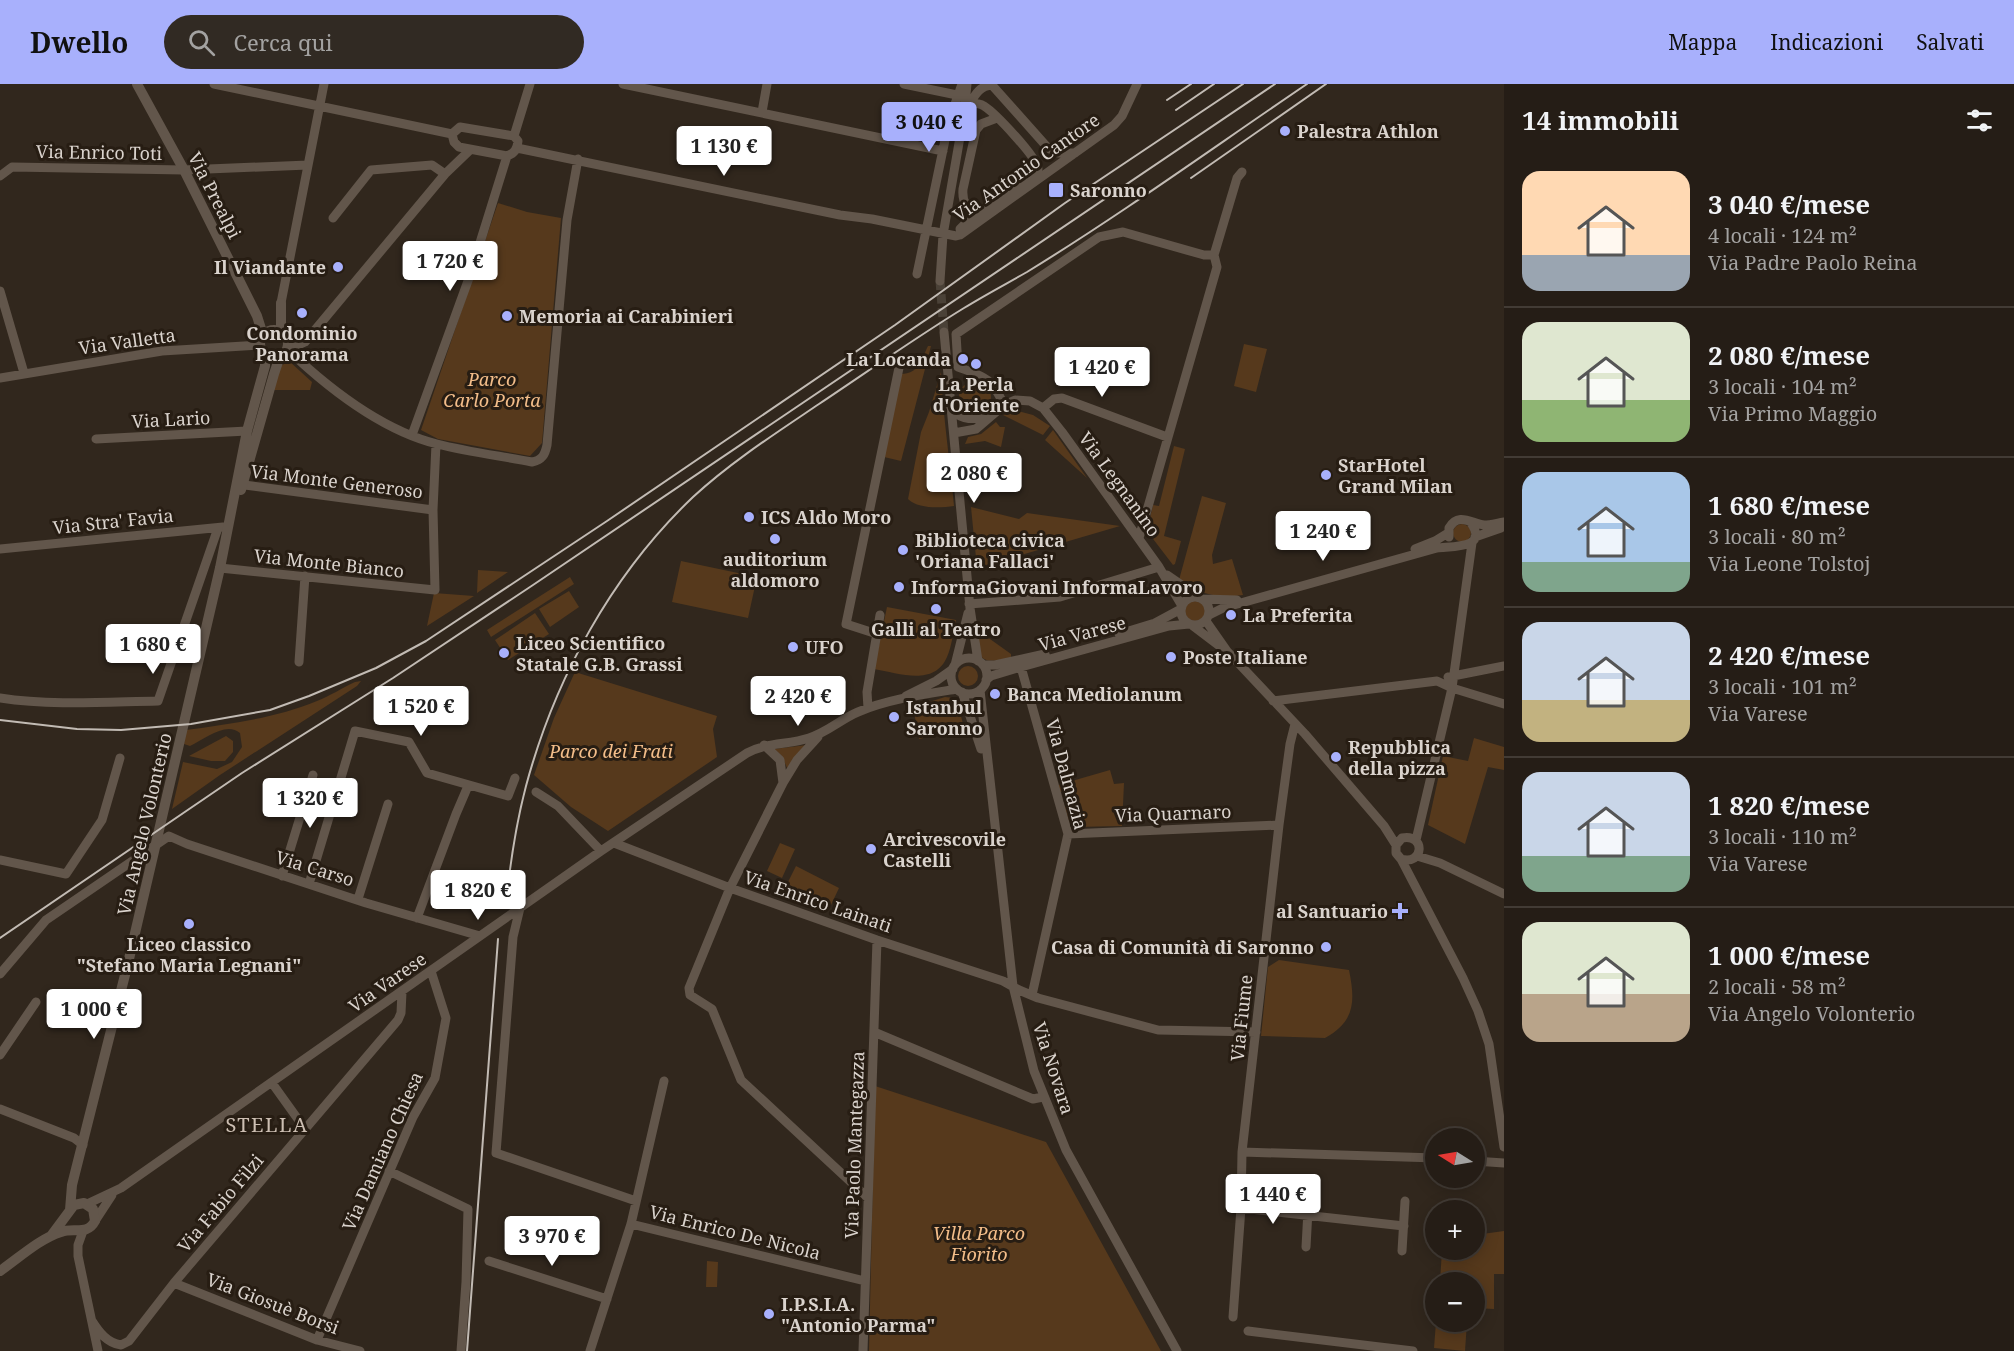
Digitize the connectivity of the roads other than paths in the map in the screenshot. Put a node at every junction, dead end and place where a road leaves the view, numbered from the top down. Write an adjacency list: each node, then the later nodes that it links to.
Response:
1 (136, 84): 29 (street, Via Prealpi)
2 (213, 84): 13 (street)
3 (324, 84): 16 (street, Via Angelo Volonterio)
4 (530, 84): 21 (street)
5 (622, 84): 12 (street)
6 (767, 84): 17 (street)
7 (904, 84): 14 (street)
8 (962, 84): 14 (street)
9 (967, 84): 18 (street)
10 (1137, 84): 25 (street, Via Antonio Cantore)
11 (992, 85): 15 (street); 25 (street)
12 (644, 86): 17 (street)
13 (254, 88): 16 (street)
14 (957, 95): 24 (street)
15 (970, 103): 18 (street); 19 (street)
16 (319, 106): 20 (street); 28 (street, Via Angelo Volonterio)
17 (762, 112): 24 (street)
18 (964, 114): 39 (street)
19 (997, 118): 33 (street); 33 (street, Via Antonio Cantore)
20 (452, 134): 21 (street); 23 (street)
21 (514, 136): 22 (street)
22 (517, 148): 26 (street); 27 (street, Via Antonio Cantore)
23 (470, 150): 26 (street); 31 (street)
24 (943, 151): 35 (street)
25 (1075, 153): 36 (street, Via Antonio Cantore)
26 (507, 156): 54 (street)
27 (578, 159): 35 (street, Via Antonio Cantore); 57 (street)
28 (308, 165): 29 (street, Via Enrico Toti); 41 (street, Via Angelo Volonterio)
29 (184, 170): 32 (street, Via Enrico Toti); 43 (street, Via Prealpi)
30 (1242, 172): 37 (street)
31 (446, 174): 34 (street); 44 (street)
32 (0, 176)
33 (978, 211): 36 (street, Via Antonio Cantore)
34 (333, 218)
35 (927, 230): 36 (street, Via Antonio Cantore); 38 (street)
36 (951, 235)
37 (1214, 255): 48 (street); 55 (street)
38 (918, 274)
39 (940, 280)
40 (0, 291): 46 (street)
41 (281, 303): 43 (street, Via Angelo Volonterio)
42 (944, 332): 50 (street)
43 (268, 336): 44 (street, Via Prealpi); 44 (street); 46 (street, Via Valletta); 52 (street, Via Angelo Volonterio)
44 (285, 350): 54 (street); 58 (street, Via Angelo Volonterio)
45 (900, 363): 79 (street)
46 (24, 373): 47 (street, Via Valletta)
47 (0, 378)
48 (1004, 405): 49 (street); 51 (street)
49 (1043, 408): 55 (street); 65 (street, Via Legnanino)
50 (951, 409): 51 (street); 53 (street)
51 (992, 416): 53 (street)
52 (248, 431): 56 (street, Via Lario); 58 (street, Via Angelo Volonterio)
53 (954, 433): 74 (street)
54 (412, 435): 57 (street)
55 (1167, 437): 65 (street)
56 (96, 439)
57 (436, 444): 59 (street)
58 (241, 485): 59 (street, Via Monte Generoso); 62 (street, Via Angelo Volonterio)
59 (433, 510): 72 (street, Via Monte Bianco)
60 (1504, 522): 61 (street)
61 (1471, 523): 64 (street); 66 (street)
62 (223, 527): 68 (street, Via Stra' Favia); 70 (street, Via Angelo Volonterio); 92 (street)
63 (1504, 527): 66 (street)
64 (1448, 533): 67 (street); 73 (street)
65 (1139, 538): 71 (street, Via Legnanino)
66 (1473, 540): 67 (street); 69 (street)
67 (1458, 546): 69 (street); 77 (street)
68 (0, 549)
69 (1470, 562): 86 (street)
70 (220, 568): 72 (street, Via Monte Bianco); 144 (street, Via Angelo Volonterio)
71 (1160, 568): 73 (street, Via Legnanino); 74 (street); 75 (street, Via Legnanino)
72 (305, 576): 81 (street)
73 (1201, 598): 75 (street); 77 (street)
74 (969, 606): 82 (street); 84 (street)
75 (1181, 607): 78 (street); 82 (street, Via Varese)
76 (880, 615): 79 (street)
77 (1208, 618): 78 (street); 80 (street)
78 (1191, 625): 80 (street); 85 (street, Via Varese)
79 (877, 634): 96 (street)
80 (1227, 651): 94 (street)
81 (299, 662)
82 (980, 663): 84 (street); 87 (street)
83 (1504, 666): 86 (street)
84 (954, 667): 91 (street); 93 (street, Via Varese)
85 (1021, 667): 87 (street, Via Varese); 110 (street, Via Dalmazia)
86 (1452, 675): 88 (street); 89 (street)
87 (986, 680): 90 (street)
88 (1437, 681): 89 (street); 94 (street)
89 (1452, 688): 95 (street); 115 (street)
90 (980, 690): 91 (street); 101 (street, Via Novara)
91 (960, 691): 93 (street, Via Varese); 101 (street, Via Novara)
92 (0, 698)
93 (898, 700): 96 (street, Via Varese)
94 (1273, 701): 97 (street)
95 (1504, 704)
96 (868, 708): 98 (street, Via Varese)
97 (1295, 724): 108 (street, Via Fiume); 109 (street)
98 (820, 734): 99 (street, Via Varese); 104 (street)
99 (764, 745): 104 (street); 112 (street, Via Varese)
100 (120, 758): 117 (street)
101 (987, 767): 132 (street, Via Novara)
102 (313, 775): 118 (street)
103 (515, 778): 105 (street)
104 (783, 783): 121 (street)
105 (468, 786): 120 (street); 125 (street)
106 (536, 792): 114 (street)
107 (388, 804): 123 (street)
108 (1279, 825): 110 (street, Via Quarnaro); 137 (street, Via Fiume)
109 (1384, 826): 111 (street); 113 (street)
110 (1068, 834): 134 (street, Via Dalmazia)
111 (1406, 837): 113 (street); 115 (street)
112 (614, 843): 114 (street, Via Varese); 121 (street, Via Enrico Lainati)
113 (1396, 845): 116 (street)
114 (602, 851): 124 (street, Via Varese)
115 (1416, 851): 116 (street); 119 (street); 122 (street)
116 (1401, 859): 119 (street)
117 (0, 860)
118 (282, 876): 120 (street, Via Carso); 131 (street, Via Carso)
119 (1413, 883): 145 (street)
120 (309, 884): 123 (street, Via Carso)
121 (730, 888): 128 (street, Via Enrico Lainati); 154 (street)
122 (1504, 894)
123 (358, 899): 125 (street, Via Carso)
124 (520, 908): 127 (street, Via Varese); 155 (street)
125 (417, 918): 126 (street, Via Carso)
126 (456, 930): 127 (street, Via Carso); 129 (street)
127 (480, 936): 129 (street, Via Varese)
128 (877, 940): 132 (street, Via Enrico Lainati); 136 (street, Via Paolo Mantegazza)
129 (459, 951): 130 (street, Via Varese)
130 (431, 971): 133 (street, Via Varese); 150 (street, Via Damiano Chiesa)
131 (0, 974)
132 (1013, 986): 134 (street, Via Enrico Lainati); 141 (street, Via Novara)
133 (402, 992): 140 (street, Via Varese); 143 (street, Via Fabio Filzi)
134 (1032, 995): 137 (street, Via Enrico Lainati)
135 (36, 1002): 138 (street)
136 (874, 1032): 141 (street); 154 (street, Via Paolo Mantegazza)
137 (1256, 1032): 146 (street, Via Fiume)
138 (0, 1056)
139 (664, 1081): 155 (street)
140 (272, 1083): 143 (street); 152 (street, Via Varese)
141 (1043, 1097): 182 (street, Via Novara)
142 (0, 1109): 144 (street)
143 (305, 1130): 171 (street, Via Fabio Filzi)
144 (83, 1145): 151 (street, Via Angelo Volonterio)
145 (1504, 1147)
146 (1242, 1152): 147 (street); 158 (street, Via Fiume)
147 (1425, 1158)
148 (1485, 1162): 149 (street)
149 (1504, 1163)
150 (389, 1171): 176 (street, Via Damiano Chiesa); 179 (street)
151 (75, 1176): 157 (street); 159 (street, Via Angelo Volonterio)
152 (114, 1192): 157 (street, Via Varese); 161 (street)
153 (1309, 1192): 160 (street)
154 (868, 1198): 170 (street, Via Paolo Mantegazza)
155 (636, 1201): 162 (street)
156 (1405, 1201): 163 (street)
157 (86, 1204): 159 (street); 161 (street)
158 (1241, 1208): 160 (street); 173 (street, Via Fiume)
159 (69, 1211): 164 (street); 165 (street)
160 (1308, 1215): 163 (street); 166 (street)
161 (95, 1221): 164 (street)
162 (631, 1224): 170 (street, Via Enrico De Nicola); 172 (street)
163 (1404, 1226): 167 (street)
164 (79, 1230): 165 (street); 174 (street)
165 (51, 1236): 169 (street)
166 (1306, 1247)
167 (1402, 1251)
168 (489, 1261): 172 (street)
169 (0, 1272)
170 (866, 1281): 181 (street, Via Paolo Mantegazza)
171 (174, 1282): 174 (street, Via Fabio Filzi); 176 (street, Via Giosuè Borsi)
172 (607, 1299): 180 (street)
173 (1233, 1317)
174 (92, 1321): 177 (street)
175 (1248, 1331): 183 (street)
176 (317, 1340): 178 (street, Via Giosuè Borsi)
177 (98, 1351)
178 (360, 1351)
179 (461, 1351)
180 (590, 1351)
181 (863, 1351)
182 (1177, 1351)
183 (1413, 1351)

